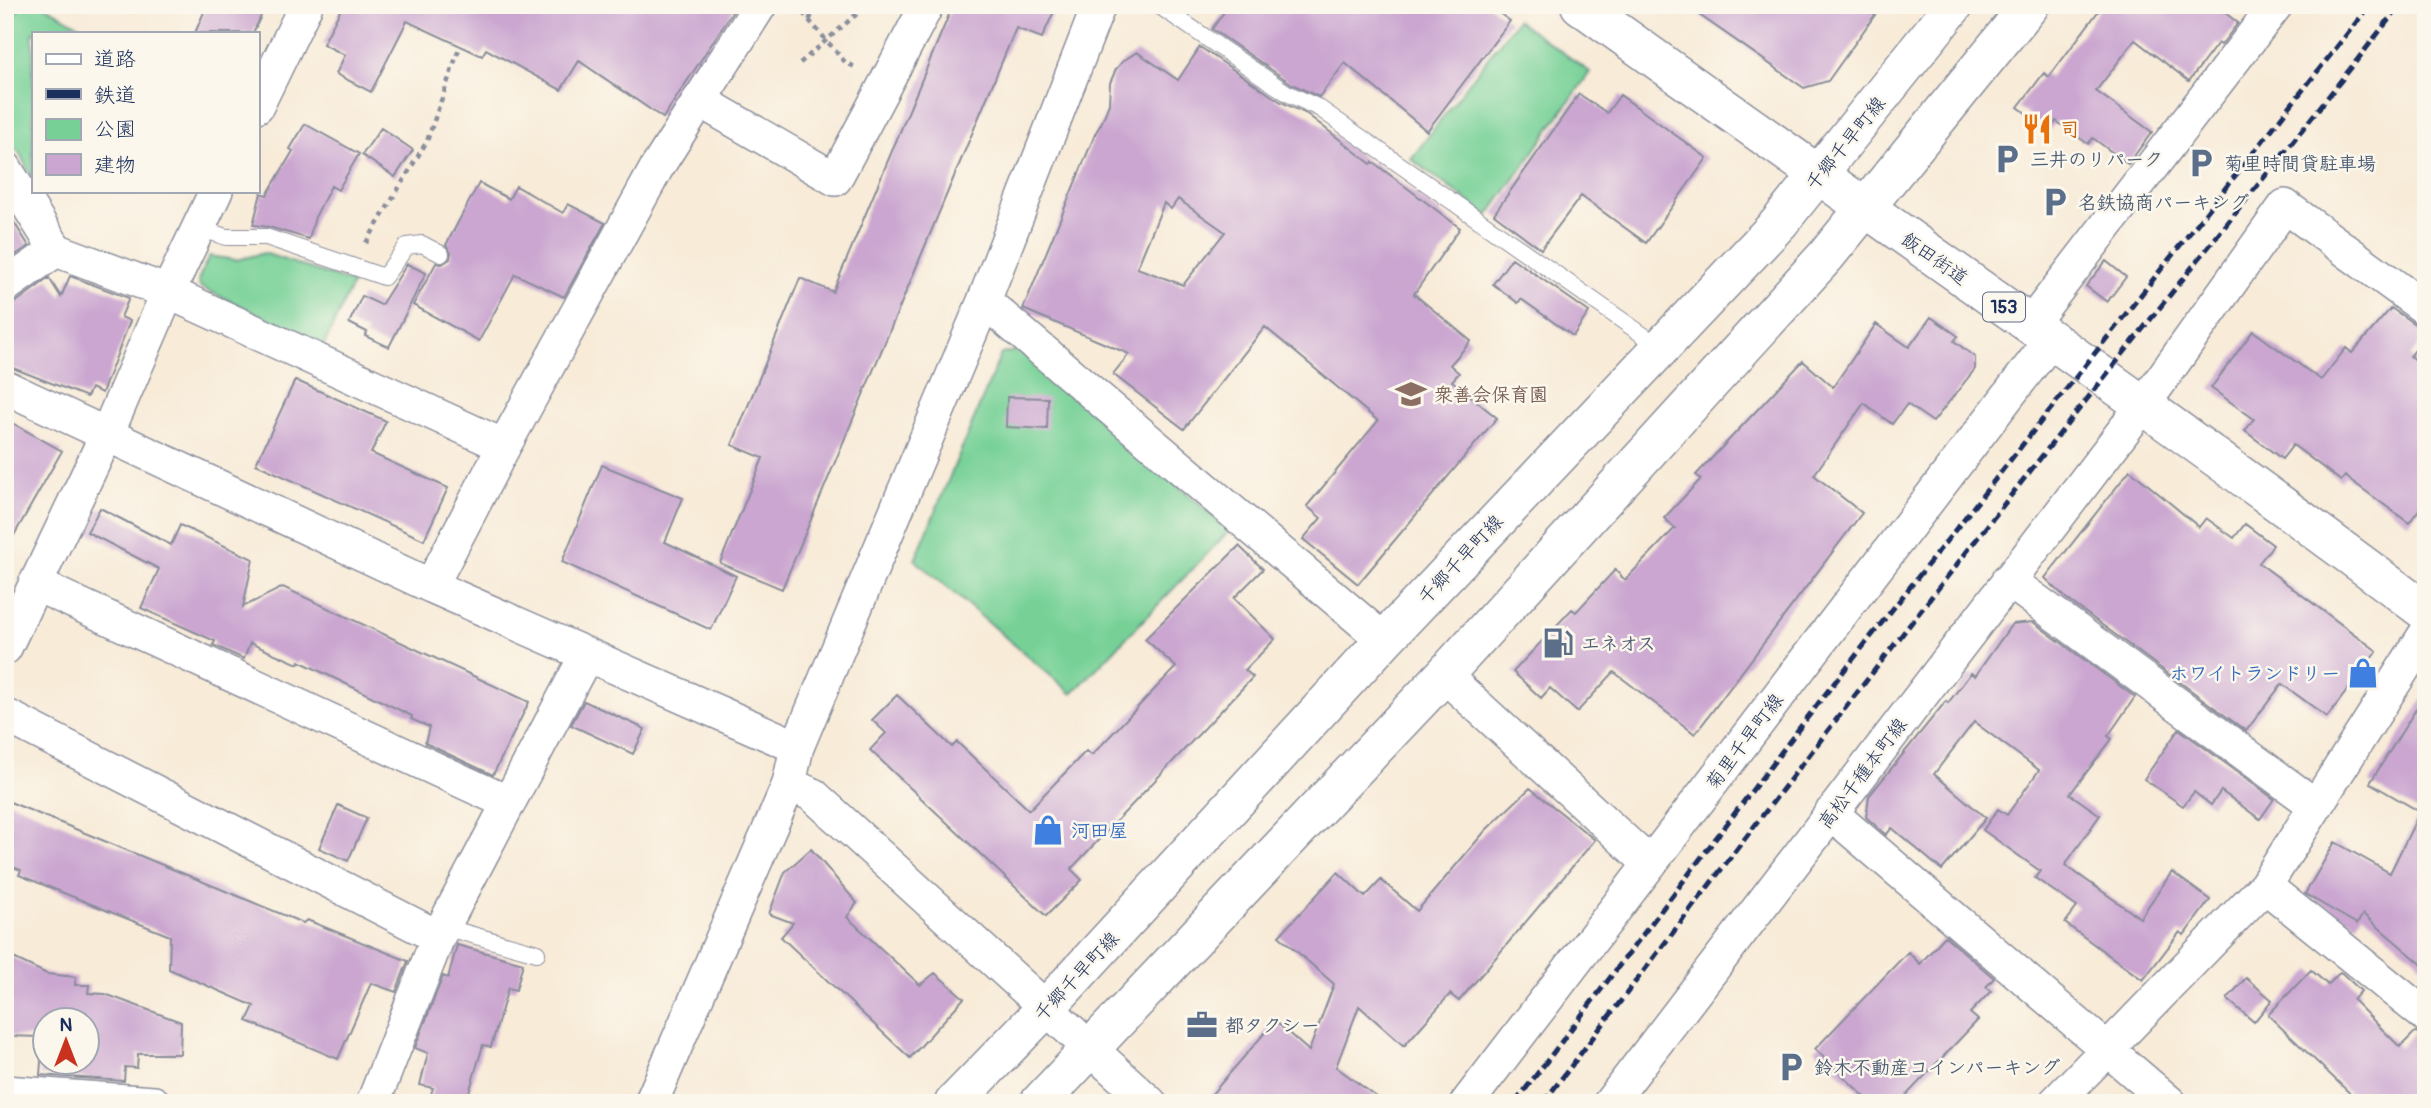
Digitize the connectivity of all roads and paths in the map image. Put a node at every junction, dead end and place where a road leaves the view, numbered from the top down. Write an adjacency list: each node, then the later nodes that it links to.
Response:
1 (306, 5): 19 (street)
2 (760, 5): 18 (street)
3 (796, 5): 13 (path)
4 (819, 5): 13 (path)
5 (927, 5): 17 (street)
6 (1099, 5): 30 (street)
7 (1158, 5): 33 (lane)
8 (1580, 5): 21 (main road, 飯田街道 / 153)
9 (1954, 5): 21 (main road, 千郷千早町線)
10 (2030, 5): 23 (main road)
11 (2276, 5): 32 (street, 菊里千早町線)
12 (865, 7): 14 (path)
13 (809, 20): 14 (path)
14 (825, 40): 16 (path); 17 (path)
15 (459, 49): 27 (path)
16 (800, 62)
17 (886, 83): 18 (street)
18 (699, 100): 37 (street)
19 (259, 102)
20 (5, 168): 25 (street)
21 (1818, 176): 23 (main road, 飯田街道 / 153); 33 (main road, 千郷千早町線)
22 (216, 192): 24 (street)
23 (1865, 209): 32 (main road, 飯田街道 / 153); 46 (main road)
24 (199, 228): 27 (lane); 29 (street)
25 (56, 250): 28 (street); 29 (street)
26 (441, 254): 27 (lane)
27 (355, 266)
28 (5, 286)
29 (168, 292): 36 (street); 37 (street)
30 (984, 301): 43 (street); 48 (street)
31 (2426, 309): 35 (street, 高松千種本町線)
32 (2040, 333): 35 (main road, 飯田街道 / 153); 53 (street, 菊里千早町線)
33 (1660, 347): 43 (main road, 千郷千早町線)
34 (5, 387): 36 (street)
35 (2144, 404): 38 (street, 高松千種本町線); 41 (main road, 飯田街道 / 153)
36 (107, 434): 39 (street); 40 (street)
37 (504, 446): 40 (street)
38 (2008, 580): 51 (street); 52 (street, 高松千種本町線)
39 (35, 584): 44 (street); 50 (street)
40 (431, 586): 45 (street)
41 (2426, 612)
42 (2426, 633): 51 (street)
43 (1384, 640): 57 (main road, 千郷千早町線)
44 (5, 648)
45 (586, 656): 48 (street); 50 (street)
46 (1444, 676): 53 (street); 59 (main road)
47 (5, 715): 55 (street)
48 (797, 747): 49 (street)
49 (789, 783): 57 (street); 64 (street)
50 (509, 803): 55 (street)
51 (2316, 806): 54 (street)
52 (1831, 813): 60 (street); 69 (street, 高松千種本町線)
53 (1650, 864): 68 (street, 菊里千早町線)
54 (2265, 886): 58 (street); 60 (street)
55 (441, 932): 56 (lane); 63 (street)
56 (537, 953)
57 (1046, 1008): 59 (street); 65 (main road, 千郷千早町線)
58 (2426, 1016)
59 (1093, 1048): 66 (main road); 67 (street)
60 (2109, 1048): 70 (street); 71 (street)
61 (5, 1091): 62 (street)
62 (154, 1103)
63 (373, 1103)
64 (651, 1103)
65 (954, 1103)
66 (1039, 1103)
67 (1150, 1103)
68 (1467, 1103)
69 (1610, 1103)
70 (2055, 1103)
71 (2170, 1103)

